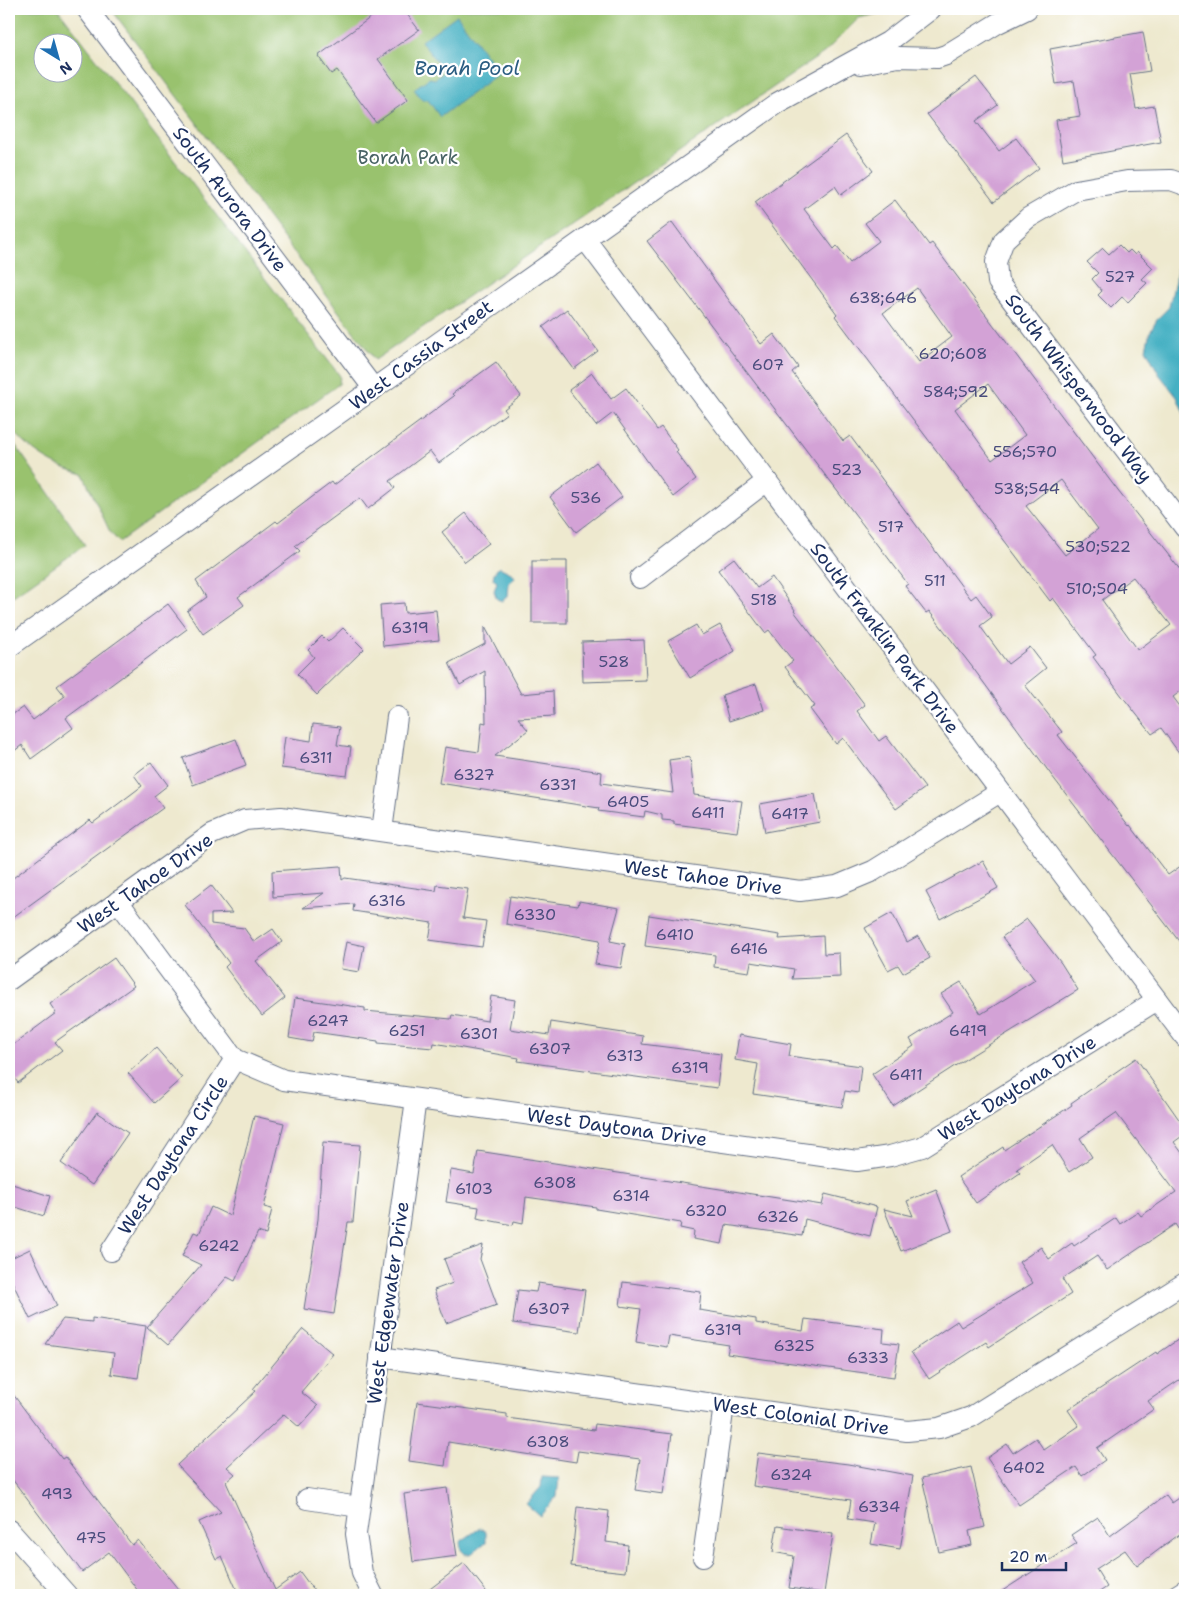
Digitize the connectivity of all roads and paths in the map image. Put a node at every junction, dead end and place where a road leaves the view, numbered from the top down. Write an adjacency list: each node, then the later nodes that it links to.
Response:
1 (87, 9): 7 (street, South Aurora Drive)
2 (931, 9): 4 (street, West Cassia Street)
3 (1027, 9): 4 (street)
4 (837, 69): 6 (street, West Cassia Street)
5 (1185, 185): 9 (street, South Whisperwood Way)
6 (585, 239): 7 (street, West Cassia Street); 8 (street, South Franklin Park Drive)
7 (374, 388): 11 (street, West Cassia Street)
8 (767, 481): 10 (street); 13 (street, South Franklin Park Drive)
9 (1185, 528)
10 (640, 578)
11 (9, 647)
12 (397, 717): 14 (street)
13 (1000, 792): 14 (street, West Tahoe Drive); 17 (street, South Franklin Park Drive)
14 (382, 831): 15 (street, West Tahoe Drive)
15 (118, 901): 16 (street, West Tahoe Drive); 19 (street)
16 (9, 980)
17 (1157, 1000): 18 (street, South Franklin Park Drive); 20 (street, West Daytona Drive)
18 (1185, 1037)
19 (235, 1059): 20 (street, West Daytona Drive); 21 (street, West Daytona Circle)
20 (416, 1099): 23 (street, West Edgewater Drive)
21 (110, 1251)
22 (1185, 1283): 24 (street, West Colonial Drive)
23 (380, 1357): 24 (street, West Colonial Drive); 26 (street, West Edgewater Drive)
24 (724, 1405): 28 (street)
25 (307, 1499): 26 (street)
26 (359, 1507): 31 (street, West Edgewater Drive)
27 (9, 1530): 30 (street)
28 (703, 1557)
29 (1185, 1590): 32 (street)
30 (67, 1595)
31 (373, 1595)
32 (1177, 1595)

